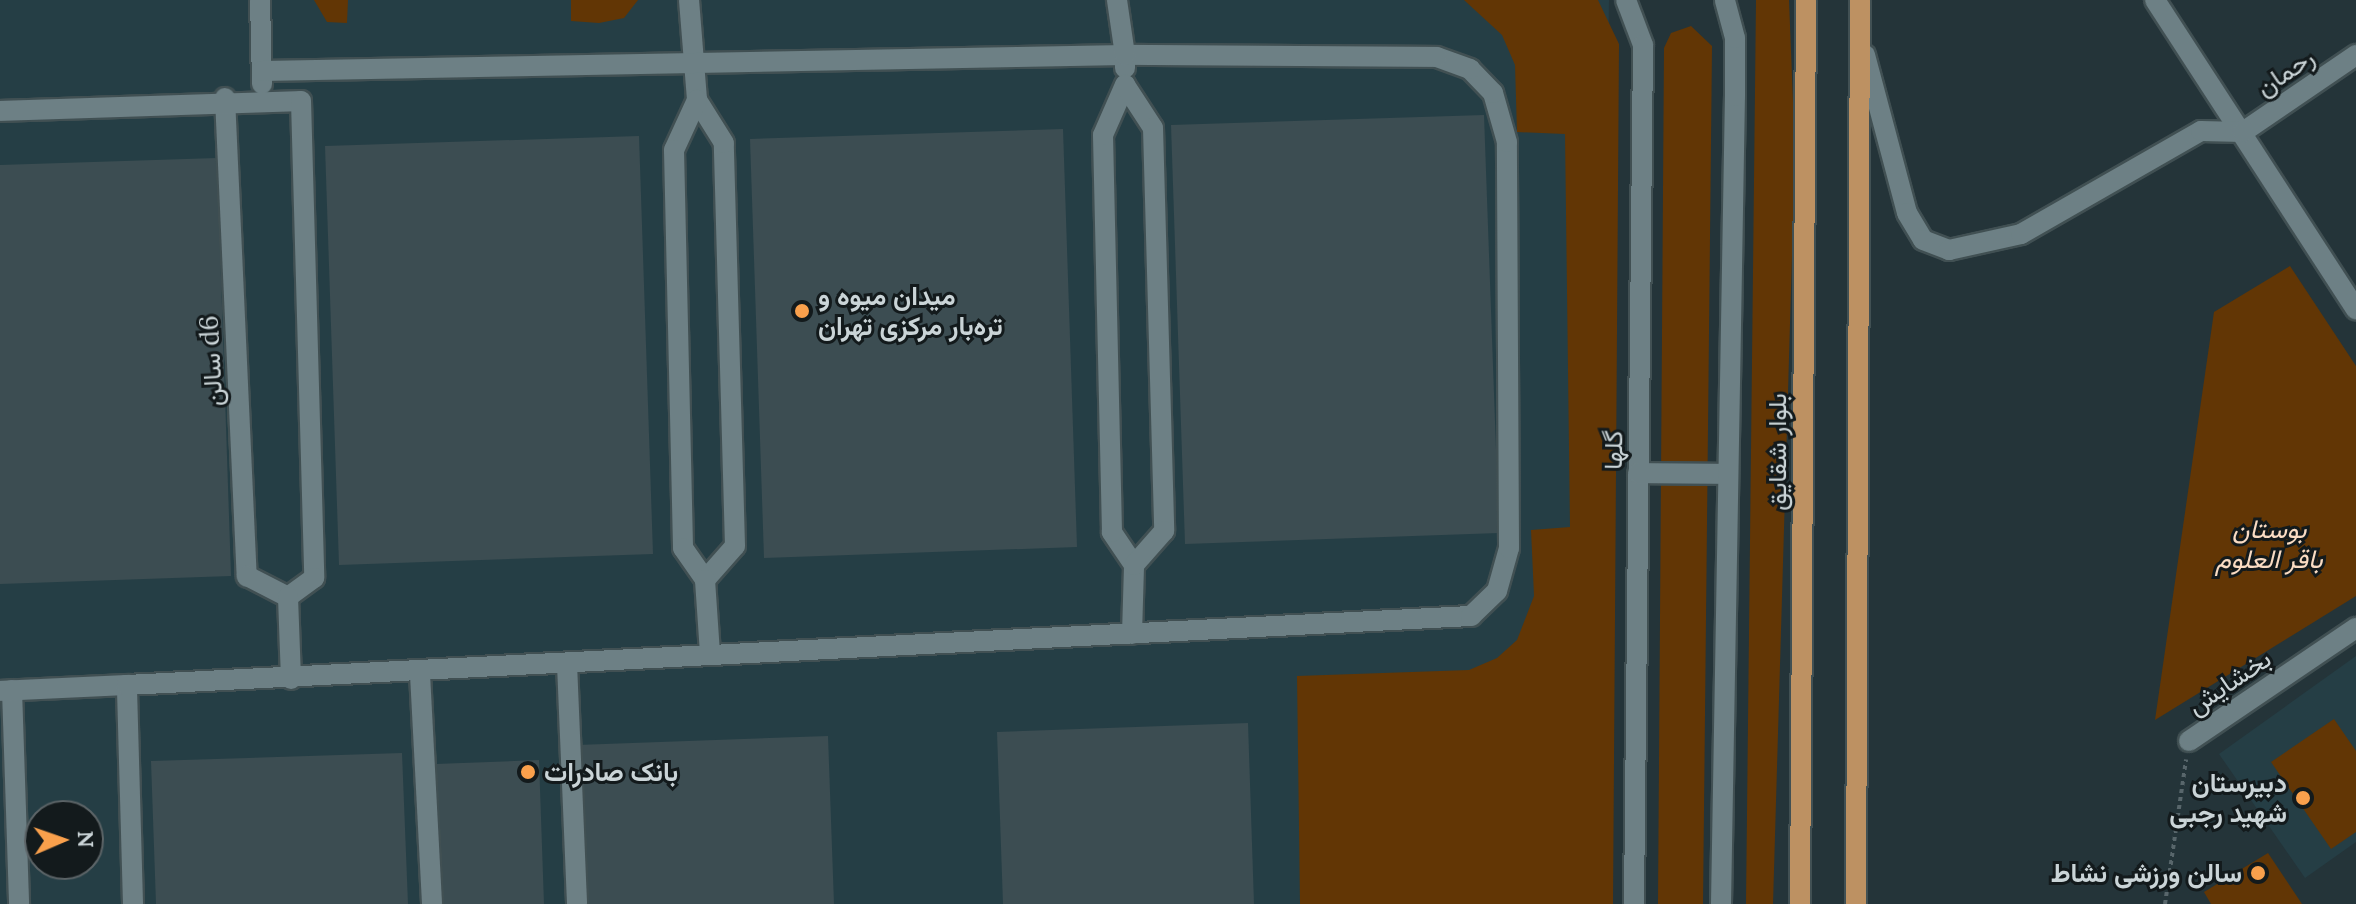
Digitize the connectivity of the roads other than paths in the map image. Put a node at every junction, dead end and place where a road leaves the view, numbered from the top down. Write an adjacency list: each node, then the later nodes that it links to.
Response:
1 (260, 0): 13 (street)
2 (689, 0): 12 (street)
3 (1117, 0): 10 (street)
4 (1626, 0): 21 (street, گلها)
5 (1725, 0): 22 (street)
6 (1806, 0): 41 (main road, بلوار شقایق)
7 (1860, 0): 9 (main road)
8 (2155, 0): 19 (street)
9 (1860, 28): 19 (street); 42 (main road)
10 (1125, 55): 12 (street); 14 (street); 27 (street)
11 (2356, 55): 19 (street, رحمان)
12 (692, 68): 13 (street); 17 (street)
13 (262, 71): 16 (street)
14 (1125, 85): 23 (street); 23 (street)
15 (225, 98): 16 (street); 18 (street); 25 (street, سالن d6)
16 (262, 99): 25 (street)
17 (697, 100): 24 (street); 24 (street)
18 (0, 111)
19 (2243, 132): 20 (street)
20 (2356, 309)
21 (1638, 473): 22 (street); 39 (street, گلها)
22 (1728, 474): 40 (street)
23 (1134, 565): 27 (street)
24 (705, 580): 28 (street)
25 (288, 597): 31 (street)
26 (2356, 628): 34 (street, بخشایش)
27 (1132, 634): 28 (street)
28 (710, 654): 29 (street)
29 (567, 664): 30 (street); 38 (street)
30 (420, 674): 31 (street); 37 (street)
31 (291, 679): 32 (street)
32 (127, 685): 33 (street); 36 (street)
33 (6, 691): 35 (street)
34 (2189, 741)
35 (19, 904)
36 (133, 904)
37 (432, 904)
38 (577, 904)
39 (1634, 904)
40 (1721, 904)
41 (1800, 904)
42 (1856, 904)

